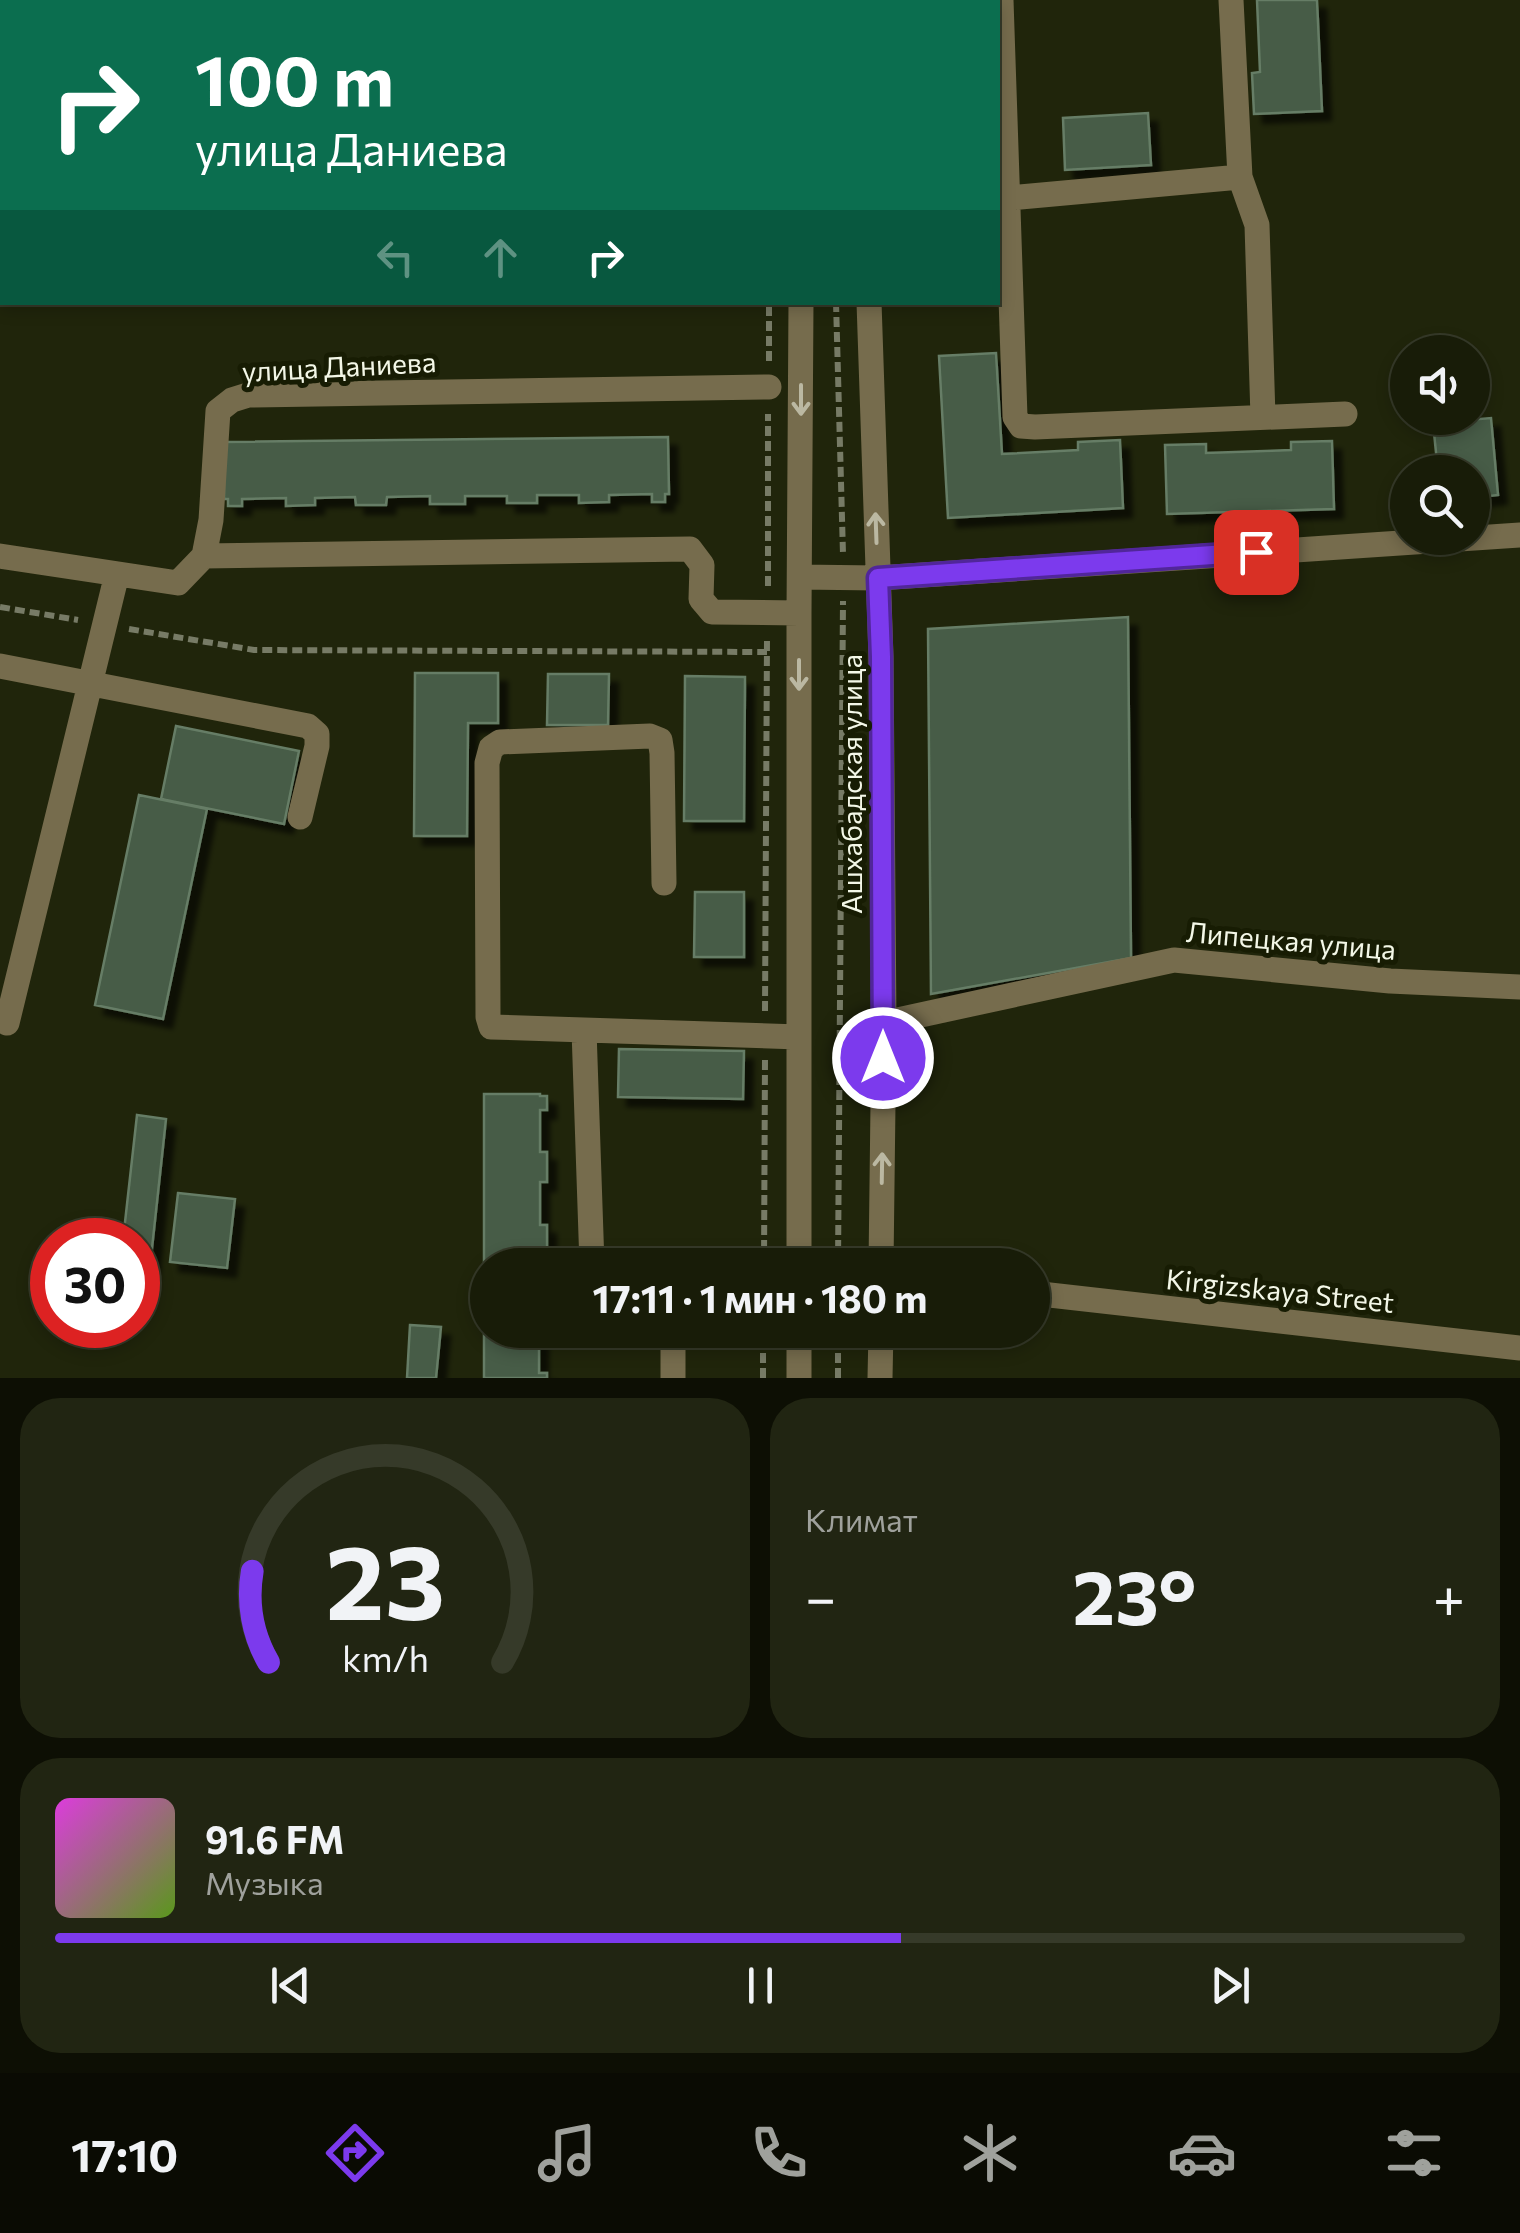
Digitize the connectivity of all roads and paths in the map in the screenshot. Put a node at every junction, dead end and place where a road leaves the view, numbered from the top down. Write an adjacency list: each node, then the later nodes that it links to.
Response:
1 (1001, 0): 4 (street)
2 (1231, 0): 3 (street)
3 (1240, 177): 4 (street); 11 (street)
4 (1004, 182): 11 (street)
5 (768, 305): 9 (path)
6 (802, 305): 16 (street, one-way to 16)
7 (836, 305): 17 (path)
8 (869, 305): 18 (street, Ашхабадская улица, one-way to 8)
9 (768, 388): 14 (street, улица Даниева); 20 (path)
10 (1346, 414): 11 (street)
11 (1262, 417)
12 (1520, 535): 18 (street)
13 (0, 556): 15 (street)
14 (204, 556): 15 (street); 20 (street)
15 (118, 574): 22 (street)
16 (800, 578): 17 (street); 21 (street)
17 (843, 578): 18 (street); 37 (path)
18 (878, 578): 30 (street, Ашхабадская улица)
19 (0, 608): 22 (path)
20 (767, 612): 21 (street); 23 (path)
21 (799, 613): 33 (street, one-way to 33)
22 (105, 625): 23 (path); 25 (street)
23 (767, 652): 32 (path)
24 (0, 666): 25 (street)
25 (90, 685): 26 (street); 29 (street)
26 (300, 817)
27 (664, 883): 31 (street)
28 (1520, 987): 30 (street, Липецкая улица)
29 (7, 1023)
30 (884, 1024): 38 (street, Ашхабадская улица, one-way to 30)
31 (584, 1030): 32 (street); 34 (street)
32 (765, 1036): 33 (street); 35 (path)
33 (798, 1037): 36 (street)
34 (591, 1248)
35 (764, 1248)
36 (799, 1248)
37 (838, 1248)
38 (881, 1248)
39 (1050, 1295): 45 (street, Kirgizskaya Street)
40 (673, 1348): 46 (street)
41 (763, 1348): 47 (path)
42 (799, 1348): 48 (street)
43 (838, 1348): 49 (path)
44 (880, 1348): 50 (street)
45 (1520, 1348)
46 (672, 1378)
47 (763, 1378)
48 (799, 1378)
49 (838, 1378)
50 (880, 1378)

